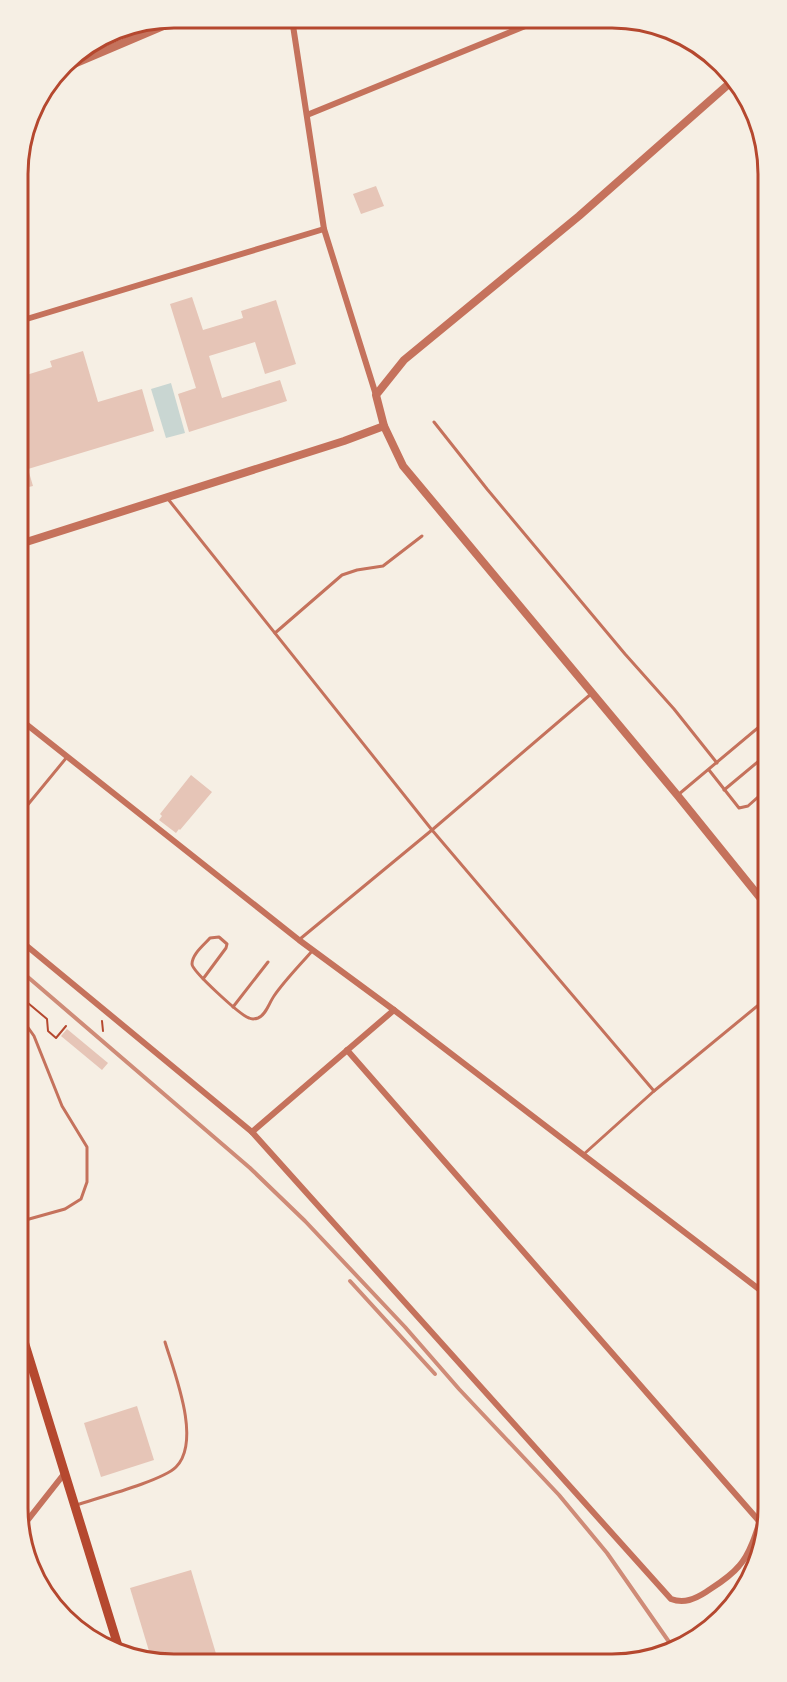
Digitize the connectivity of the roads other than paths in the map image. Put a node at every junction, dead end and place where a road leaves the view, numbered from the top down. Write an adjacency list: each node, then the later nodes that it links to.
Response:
1 (293, 28): 6 (street)
2 (520, 28): 6 (street)
3 (153, 30): 4 (street)
4 (86, 59)
5 (727, 85): 9 (street)
6 (307, 115): 7 (street)
7 (324, 229): 8 (street); 9 (street)
8 (29, 318)
9 (376, 395): 11 (street)
10 (434, 422): 21 (lane)
11 (384, 426): 12 (street); 16 (street)
12 (167, 498): 14 (street); 15 (lane)
13 (422, 536): 15 (lane)
14 (29, 541)
15 (274, 633): 27 (lane)
16 (592, 693): 24 (street); 27 (lane)
17 (29, 726): 19 (street)
18 (758, 729): 21 (lane)
19 (67, 757): 26 (lane); 29 (street)
20 (758, 762): 23 (lane)
21 (717, 763): 22 (lane)
22 (709, 770): 23 (lane); 24 (lane)
23 (724, 790): 25 (lane)
24 (678, 796): 28 (street)
25 (758, 797)
26 (29, 804)
27 (432, 830): 29 (lane); 39 (lane)
28 (758, 895)
29 (299, 939): 31 (street)
30 (28, 947): 40 (street)
31 (313, 950): 35 (lane); 36 (street)
32 (268, 962): 35 (lane)
33 (203, 979): 33 (lane); 35 (lane)
34 (758, 1005): 39 (lane)
35 (233, 1007)
36 (394, 1010): 38 (street); 41 (street)
37 (28, 1028): 42 (lane)
38 (347, 1050): 40 (street); 49 (street)
39 (654, 1091): 41 (lane)
40 (252, 1132): 50 (street)
41 (584, 1154): 43 (street)
42 (28, 1219)
43 (758, 1288)
44 (165, 1342): 47 (lane)
45 (28, 1355): 46 (main road)
46 (64, 1474): 47 (main road); 48 (street)
47 (74, 1506): 51 (main road)
48 (29, 1518)
49 (758, 1520)
50 (757, 1527)
51 (116, 1641)

